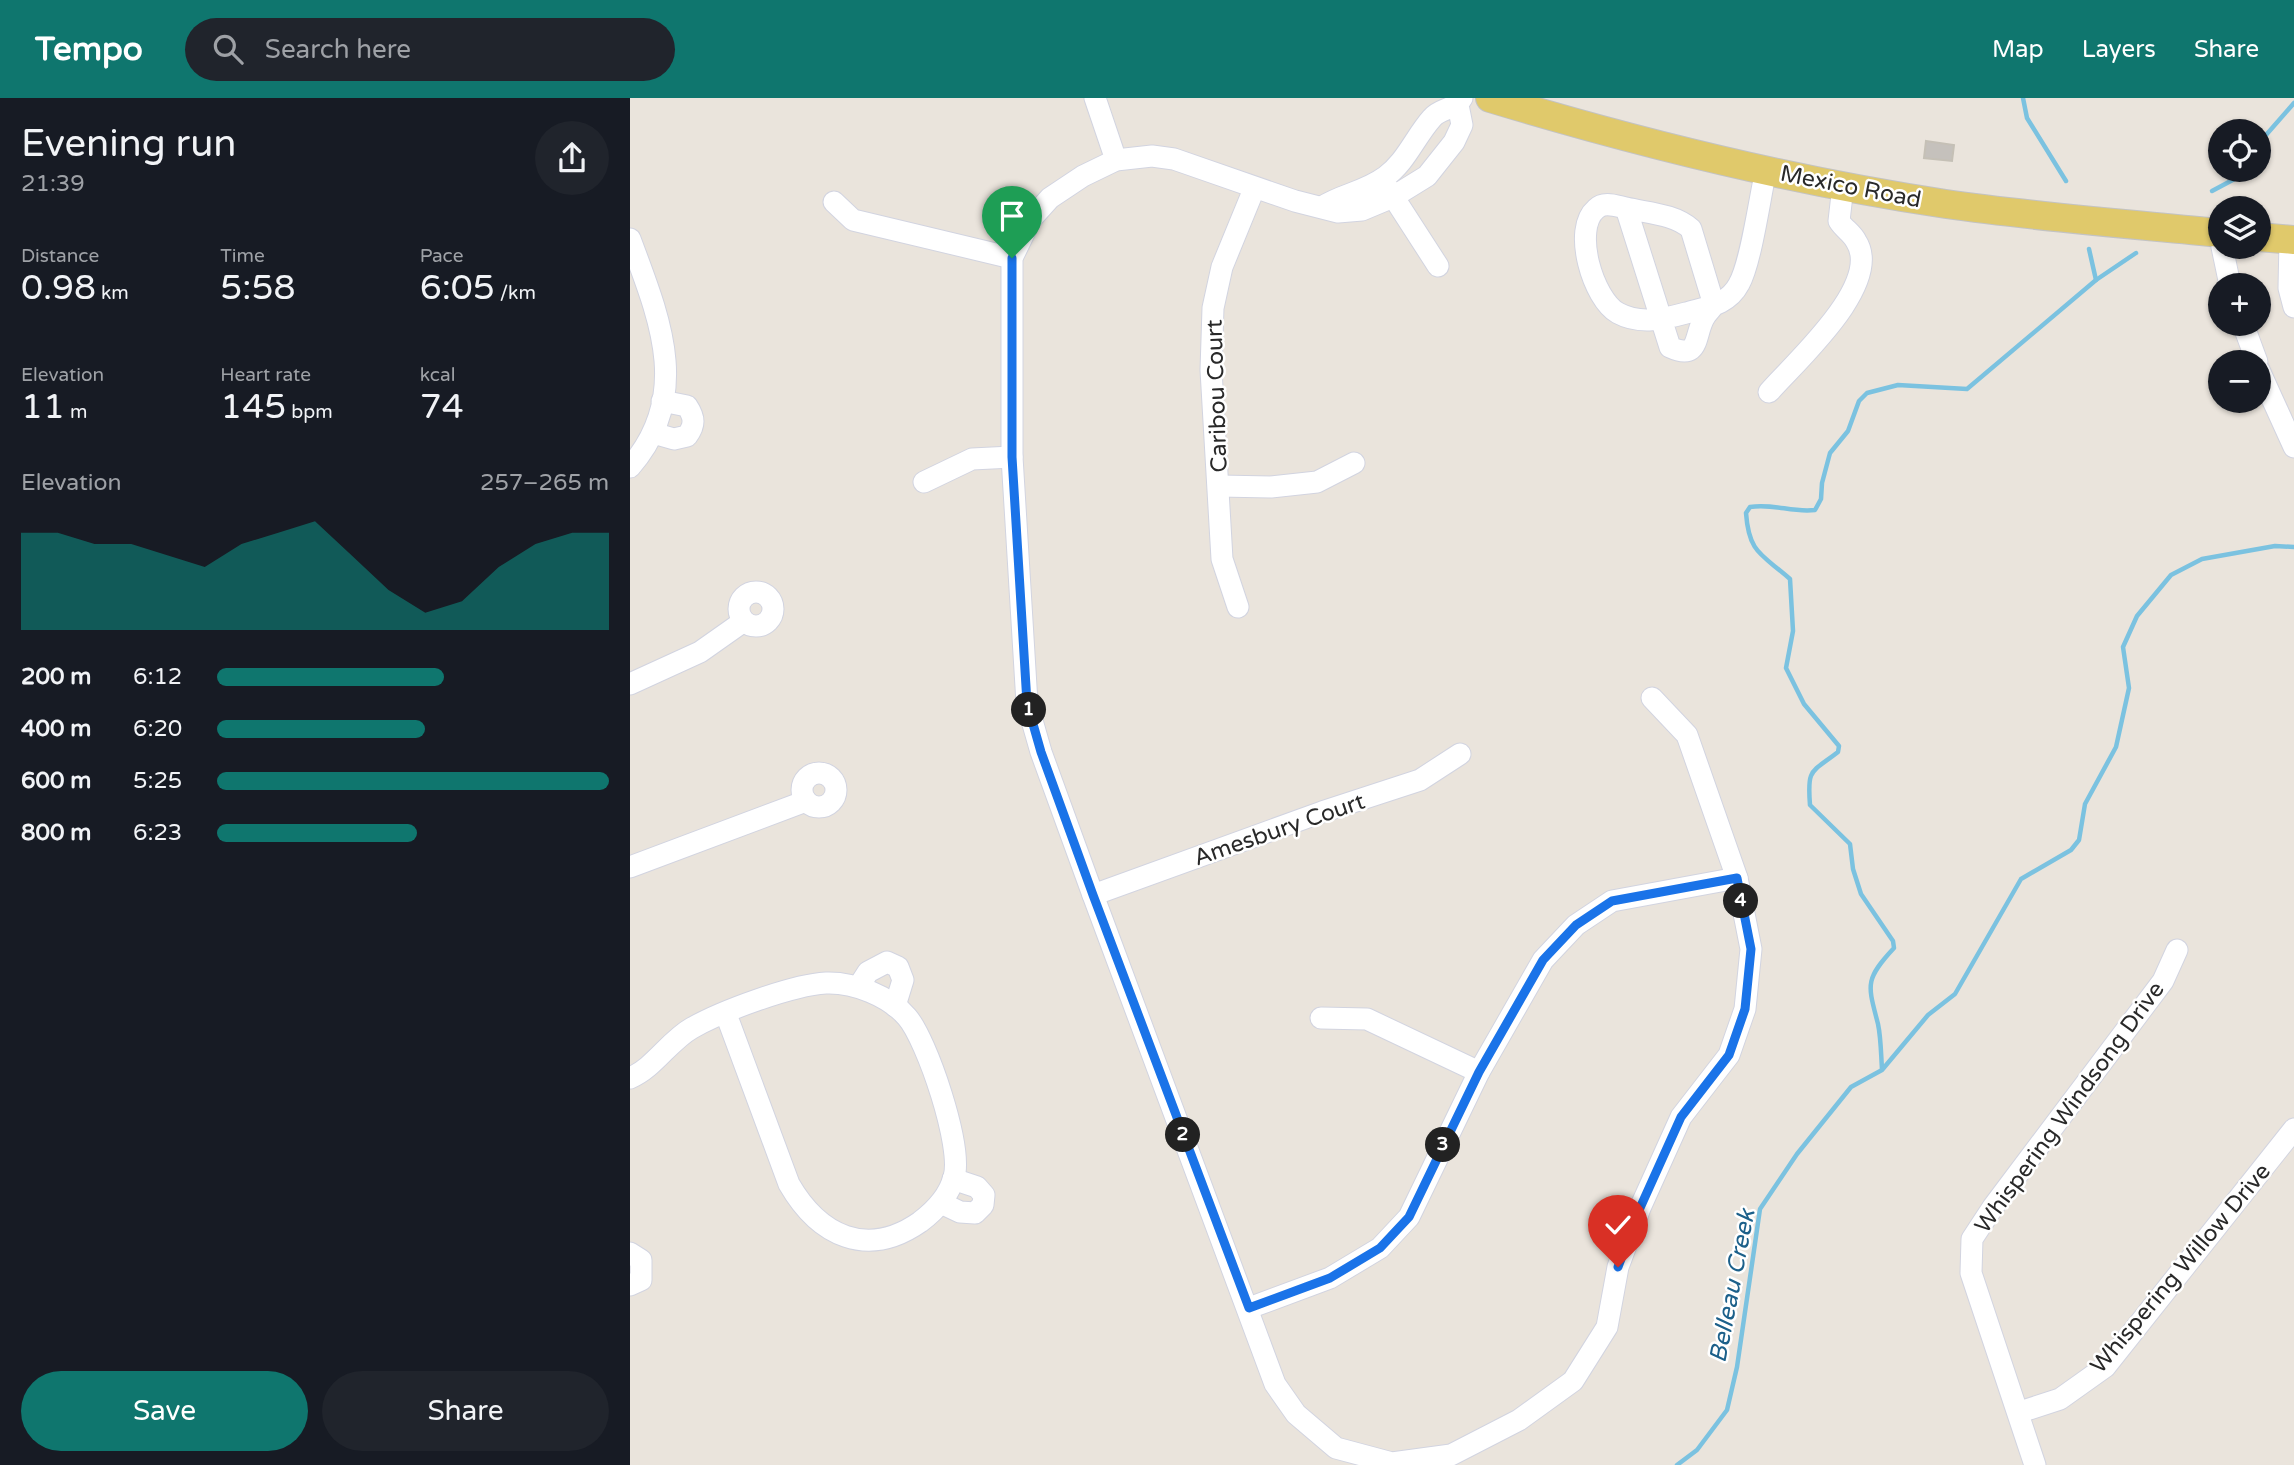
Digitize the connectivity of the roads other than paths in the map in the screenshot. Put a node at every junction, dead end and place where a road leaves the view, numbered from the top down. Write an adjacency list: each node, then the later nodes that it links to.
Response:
1 (1095, 98): 4 (street)
2 (1490, 98): 5 (main road, Mexico Road)
3 (1460, 101): 7 (street); 7 (street)
4 (1116, 159): 8 (street); 15 (street)
5 (1766, 170): 6 (main road, Mexico Road); 17 (street)
6 (1843, 186): 11 (main road, Mexico Road); 20 (street)
7 (1388, 188): 8 (street); 16 (street)
8 (1254, 189): 29 (street, Caribou Court)
9 (834, 202): 15 (street)
10 (1626, 208): 17 (street); 19 (street); 19 (street)
11 (2208, 236)
12 (2271, 238): 14 (main road)
13 (630, 239): 22 (street)
14 (2292, 240): 18 (street)
15 (1012, 258): 25 (street)
16 (1438, 266)
17 (1714, 305): 19 (street); 19 (street)
18 (2294, 307)
19 (1663, 319)
20 (1769, 392)
21 (2271, 396): 24 (street)
22 (662, 401): 23 (street); 23 (street)
23 (653, 433): 27 (street)
24 (2294, 447)
25 (1012, 457): 28 (street); 38 (street)
26 (1354, 463): 29 (street)
27 (630, 467)
28 (925, 482)
29 (1219, 486): 30 (street, Caribou Court)
30 (1238, 607)
31 (744, 621): 32 (street)
32 (630, 684)
33 (1652, 698): 37 (street)
34 (1460, 754): 38 (street, Amesbury Court)
35 (806, 801): 36 (street)
36 (630, 867)
37 (1737, 878): 44 (street); 51 (street)
38 (1093, 895): 51 (street)
39 (2177, 950): 52 (street, Whispering Windsong Drive)
40 (859, 986): 41 (street); 41 (street); 42 (street)
41 (895, 1006): 47 (street)
42 (726, 1014): 45 (street); 48 (street)
43 (1321, 1018): 44 (street)
44 (1479, 1072): 51 (street)
45 (630, 1078)
46 (2294, 1129): 52 (street, Whispering Willow Drive)
47 (953, 1179): 48 (street); 48 (street)
48 (941, 1203)
49 (630, 1253): 50 (street)
50 (630, 1285)
51 (1249, 1308)
52 (2020, 1412): 53 (street, Whispering Windsong Drive)
53 (2035, 1465)

